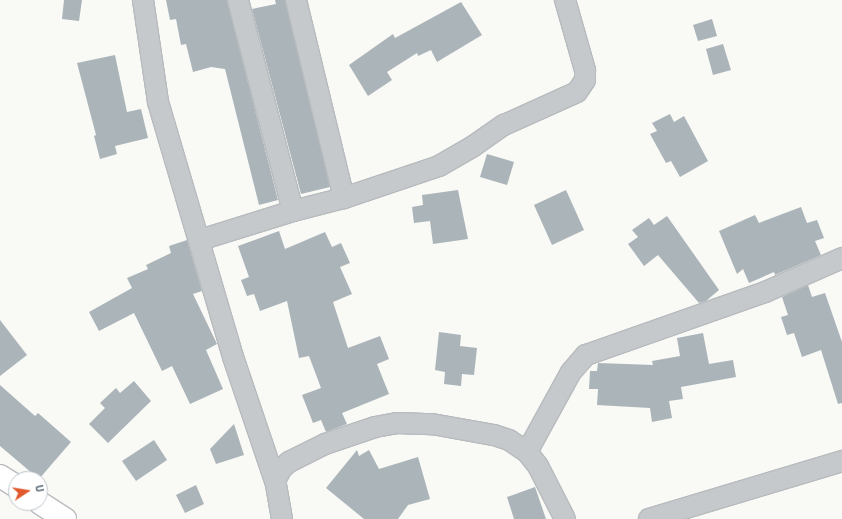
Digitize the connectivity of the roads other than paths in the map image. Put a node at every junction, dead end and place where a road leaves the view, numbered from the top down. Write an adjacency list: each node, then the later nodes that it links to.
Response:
1 (143, 0): 7 (street)
2 (238, 0): 6 (street)
3 (296, 0): 5 (street)
4 (565, 0): 5 (street)
5 (344, 198): 6 (street)
6 (292, 211): 7 (street)
7 (200, 240): 11 (street)
8 (842, 258): 9 (street)
9 (527, 452): 11 (street); 15 (street)
10 (842, 461): 16 (street)
11 (275, 481): 14 (street)
12 (48, 507): 13 (highway)
13 (65, 519)
14 (282, 519)
15 (565, 519)
16 (649, 519)

